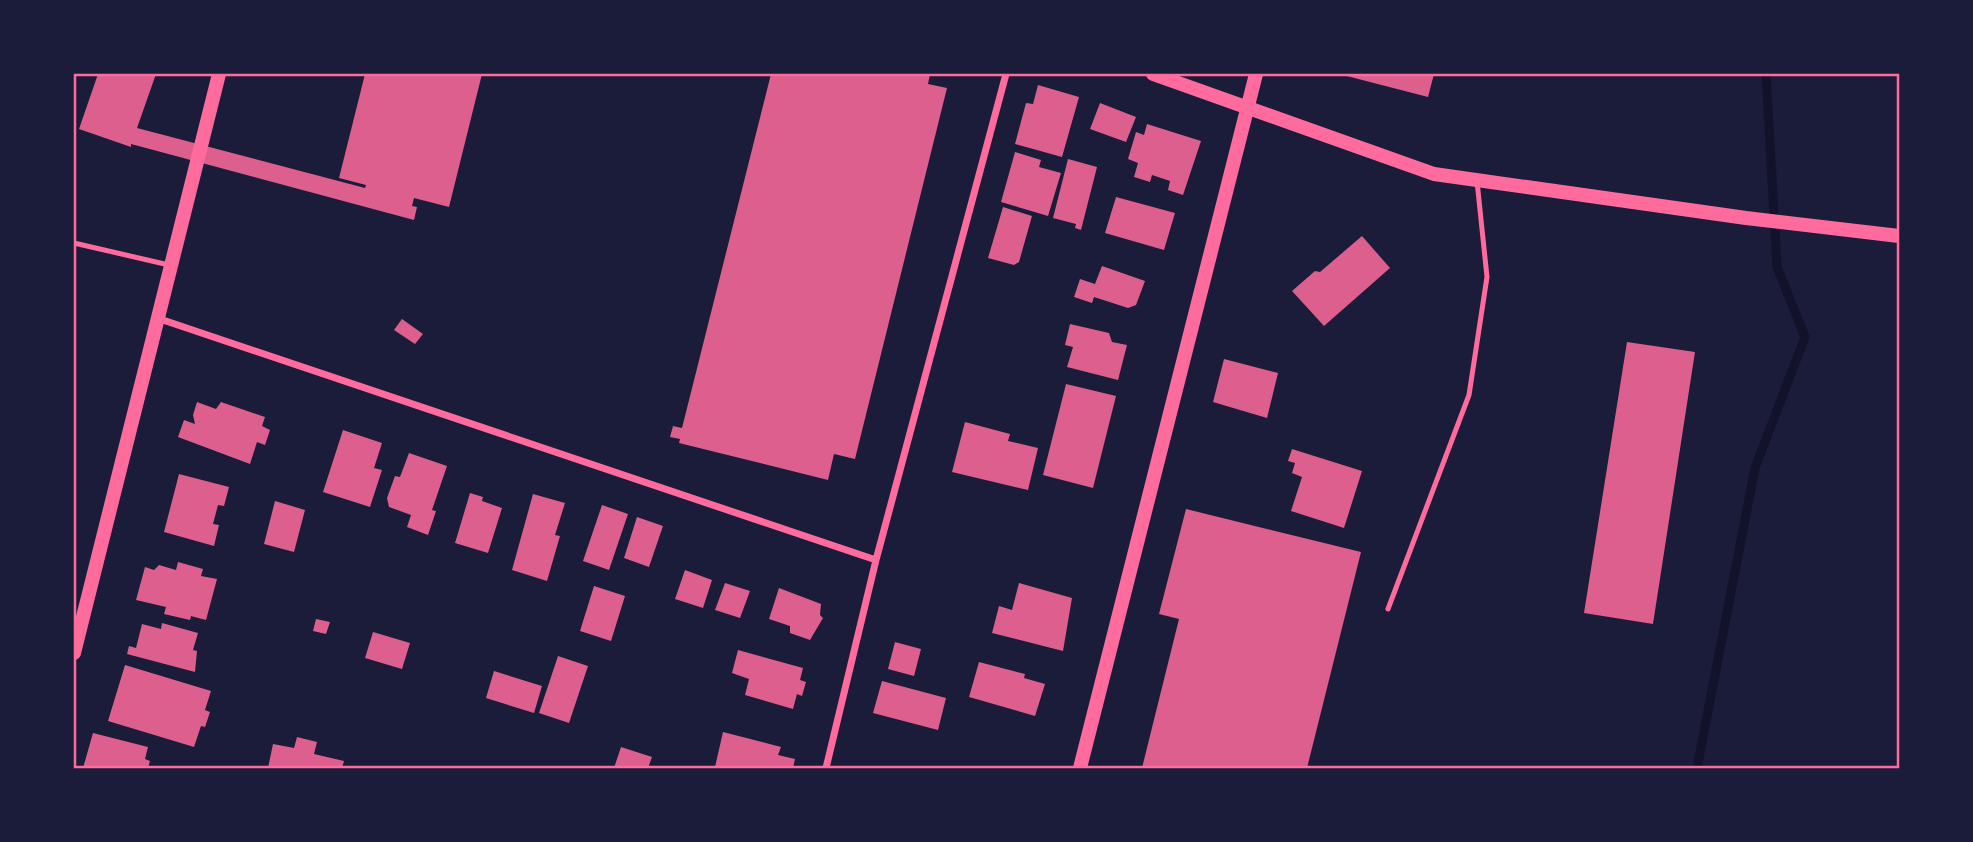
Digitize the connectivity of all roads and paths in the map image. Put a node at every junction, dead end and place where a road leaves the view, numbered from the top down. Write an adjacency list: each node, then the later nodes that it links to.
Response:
1 (219, 74): 9 (main road)
2 (1006, 74): 11 (street)
3 (1153, 74): 5 (main road)
4 (1256, 74): 5 (main road)
5 (1248, 106): 6 (main road); 15 (main road)
6 (1476, 181): 7 (main road); 12 (lane)
7 (1899, 236)
8 (74, 243): 9 (lane)
9 (170, 265): 10 (main road)
10 (156, 317): 11 (street); 13 (main road)
11 (876, 561): 14 (street)
12 (1388, 609)
13 (74, 653)
14 (826, 768)
15 (1080, 768)

